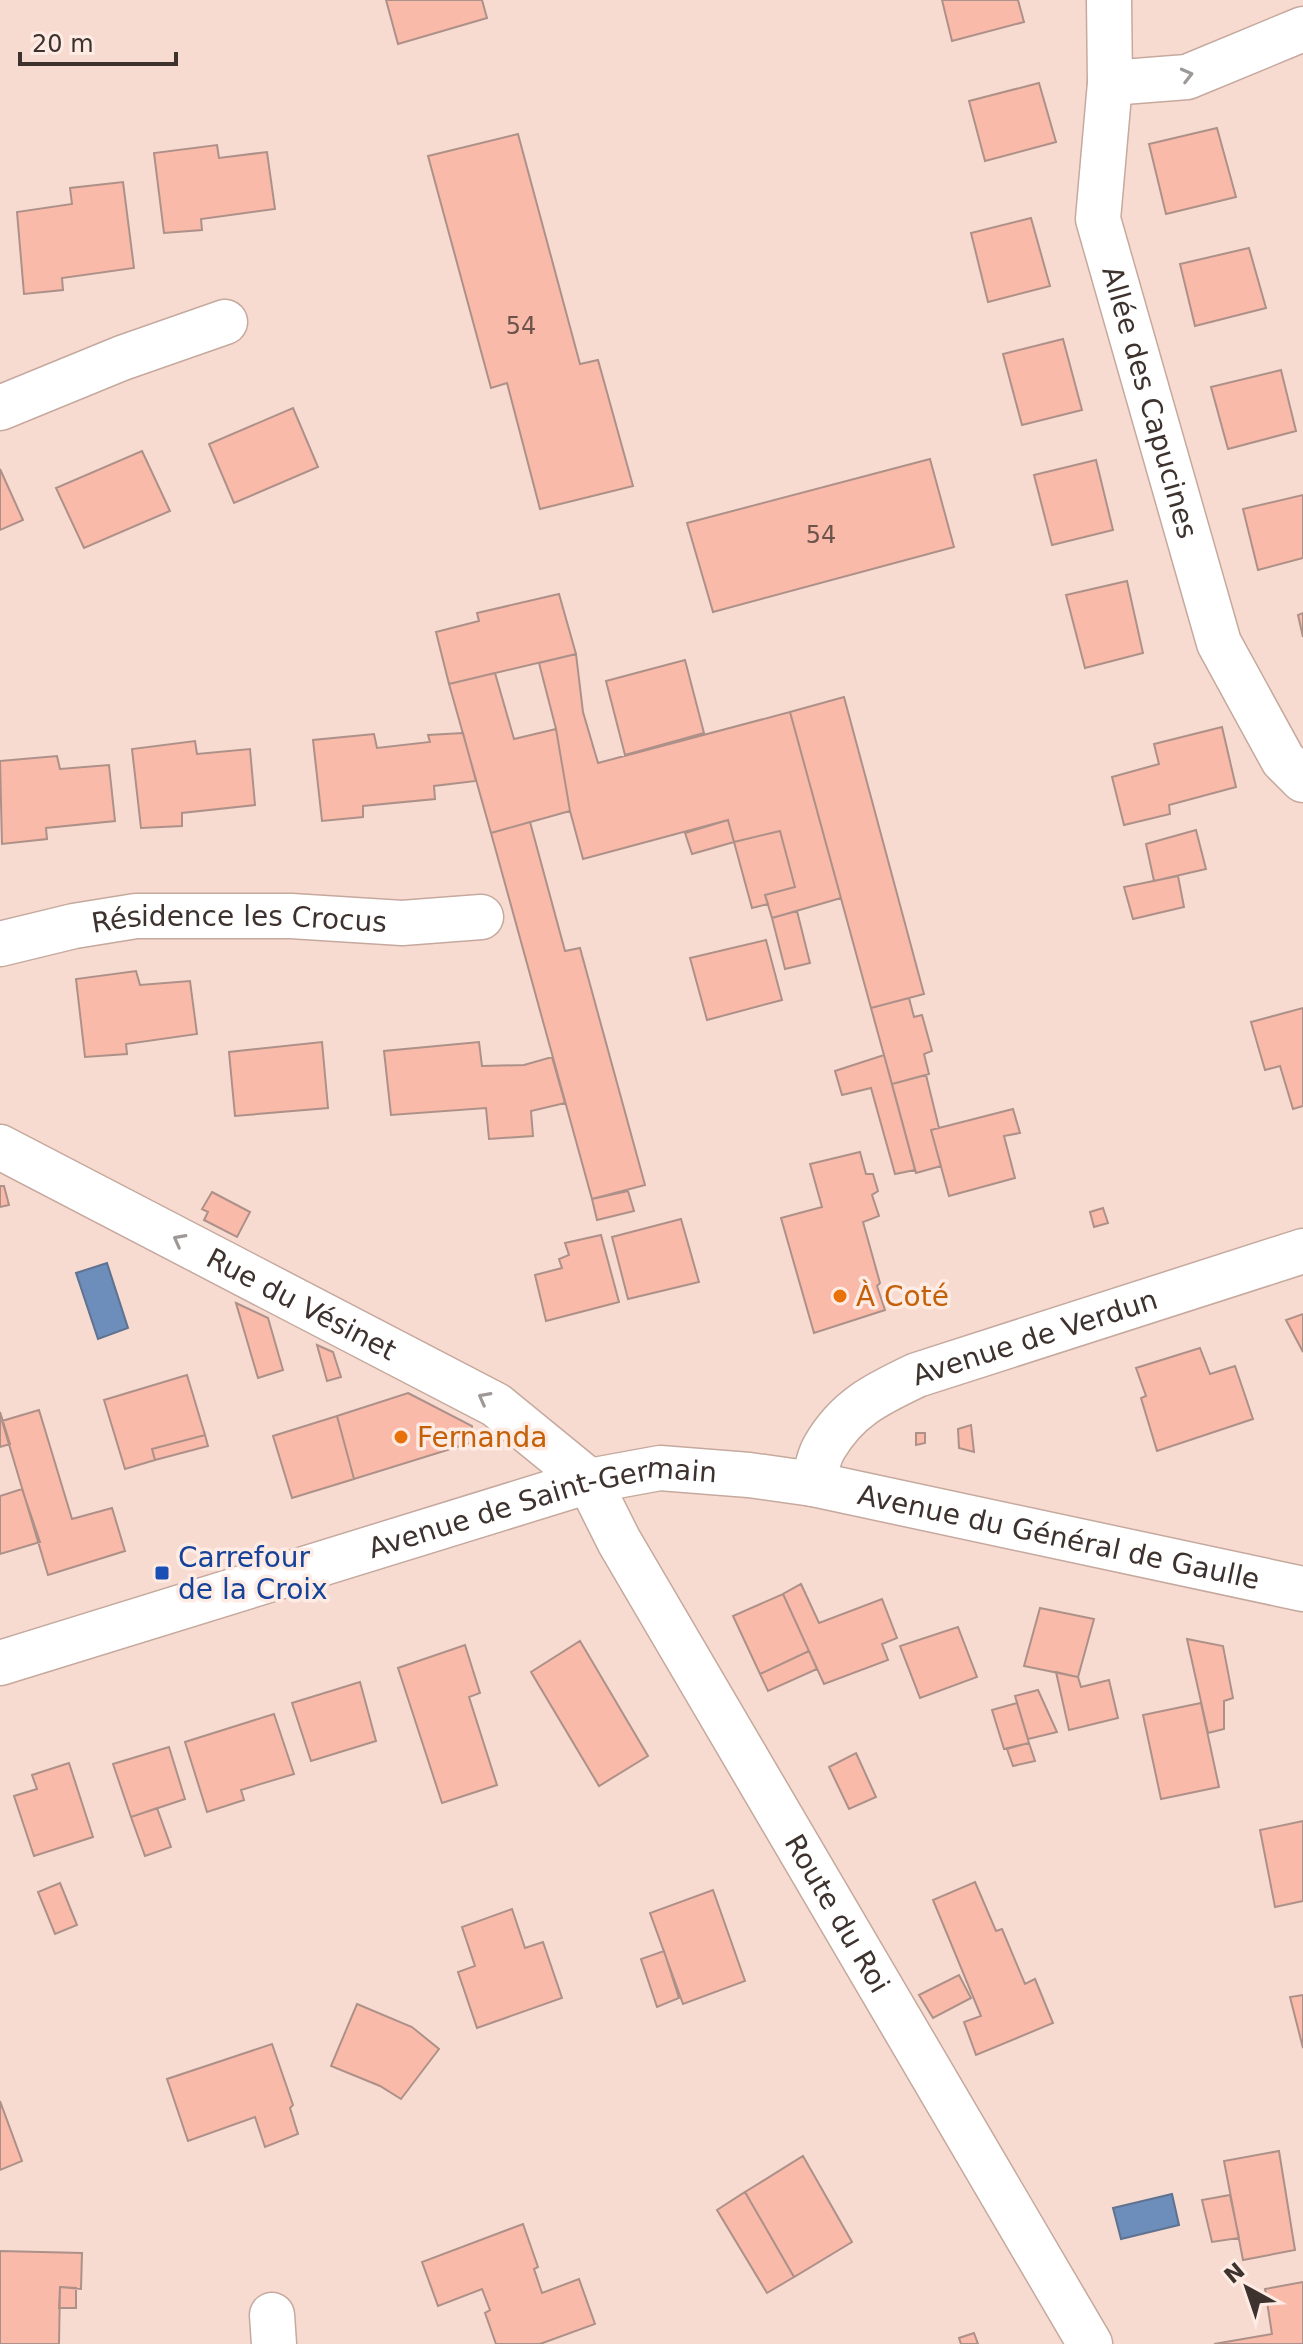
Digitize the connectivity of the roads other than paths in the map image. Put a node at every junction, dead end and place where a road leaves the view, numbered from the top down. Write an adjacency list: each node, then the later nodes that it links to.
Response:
1 (1109, 0): 3 (street, Allée des Capucines)
2 (1303, 29): 3 (street, one-way to 2)
3 (1110, 83): 6 (street, Allée des Capucines)
4 (225, 322): 5 (street)
5 (0, 408)
6 (1303, 780)
7 (481, 917): 8 (street, Résidence les Crocus)
8 (0, 944)
9 (0, 1147): 11 (street, Rue du Vésinet, one-way to 9)
10 (1303, 1251): 12 (street, Avenue de Verdun)
11 (589, 1481): 12 (street, Avenue de Saint-Germain); 14 (street, Avenue de Saint-Germain); 15 (street, Route du Roi)
12 (813, 1484): 13 (street, Avenue du Général de Gaulle)
13 (1303, 1589)
14 (0, 1663)
15 (1090, 2344)

